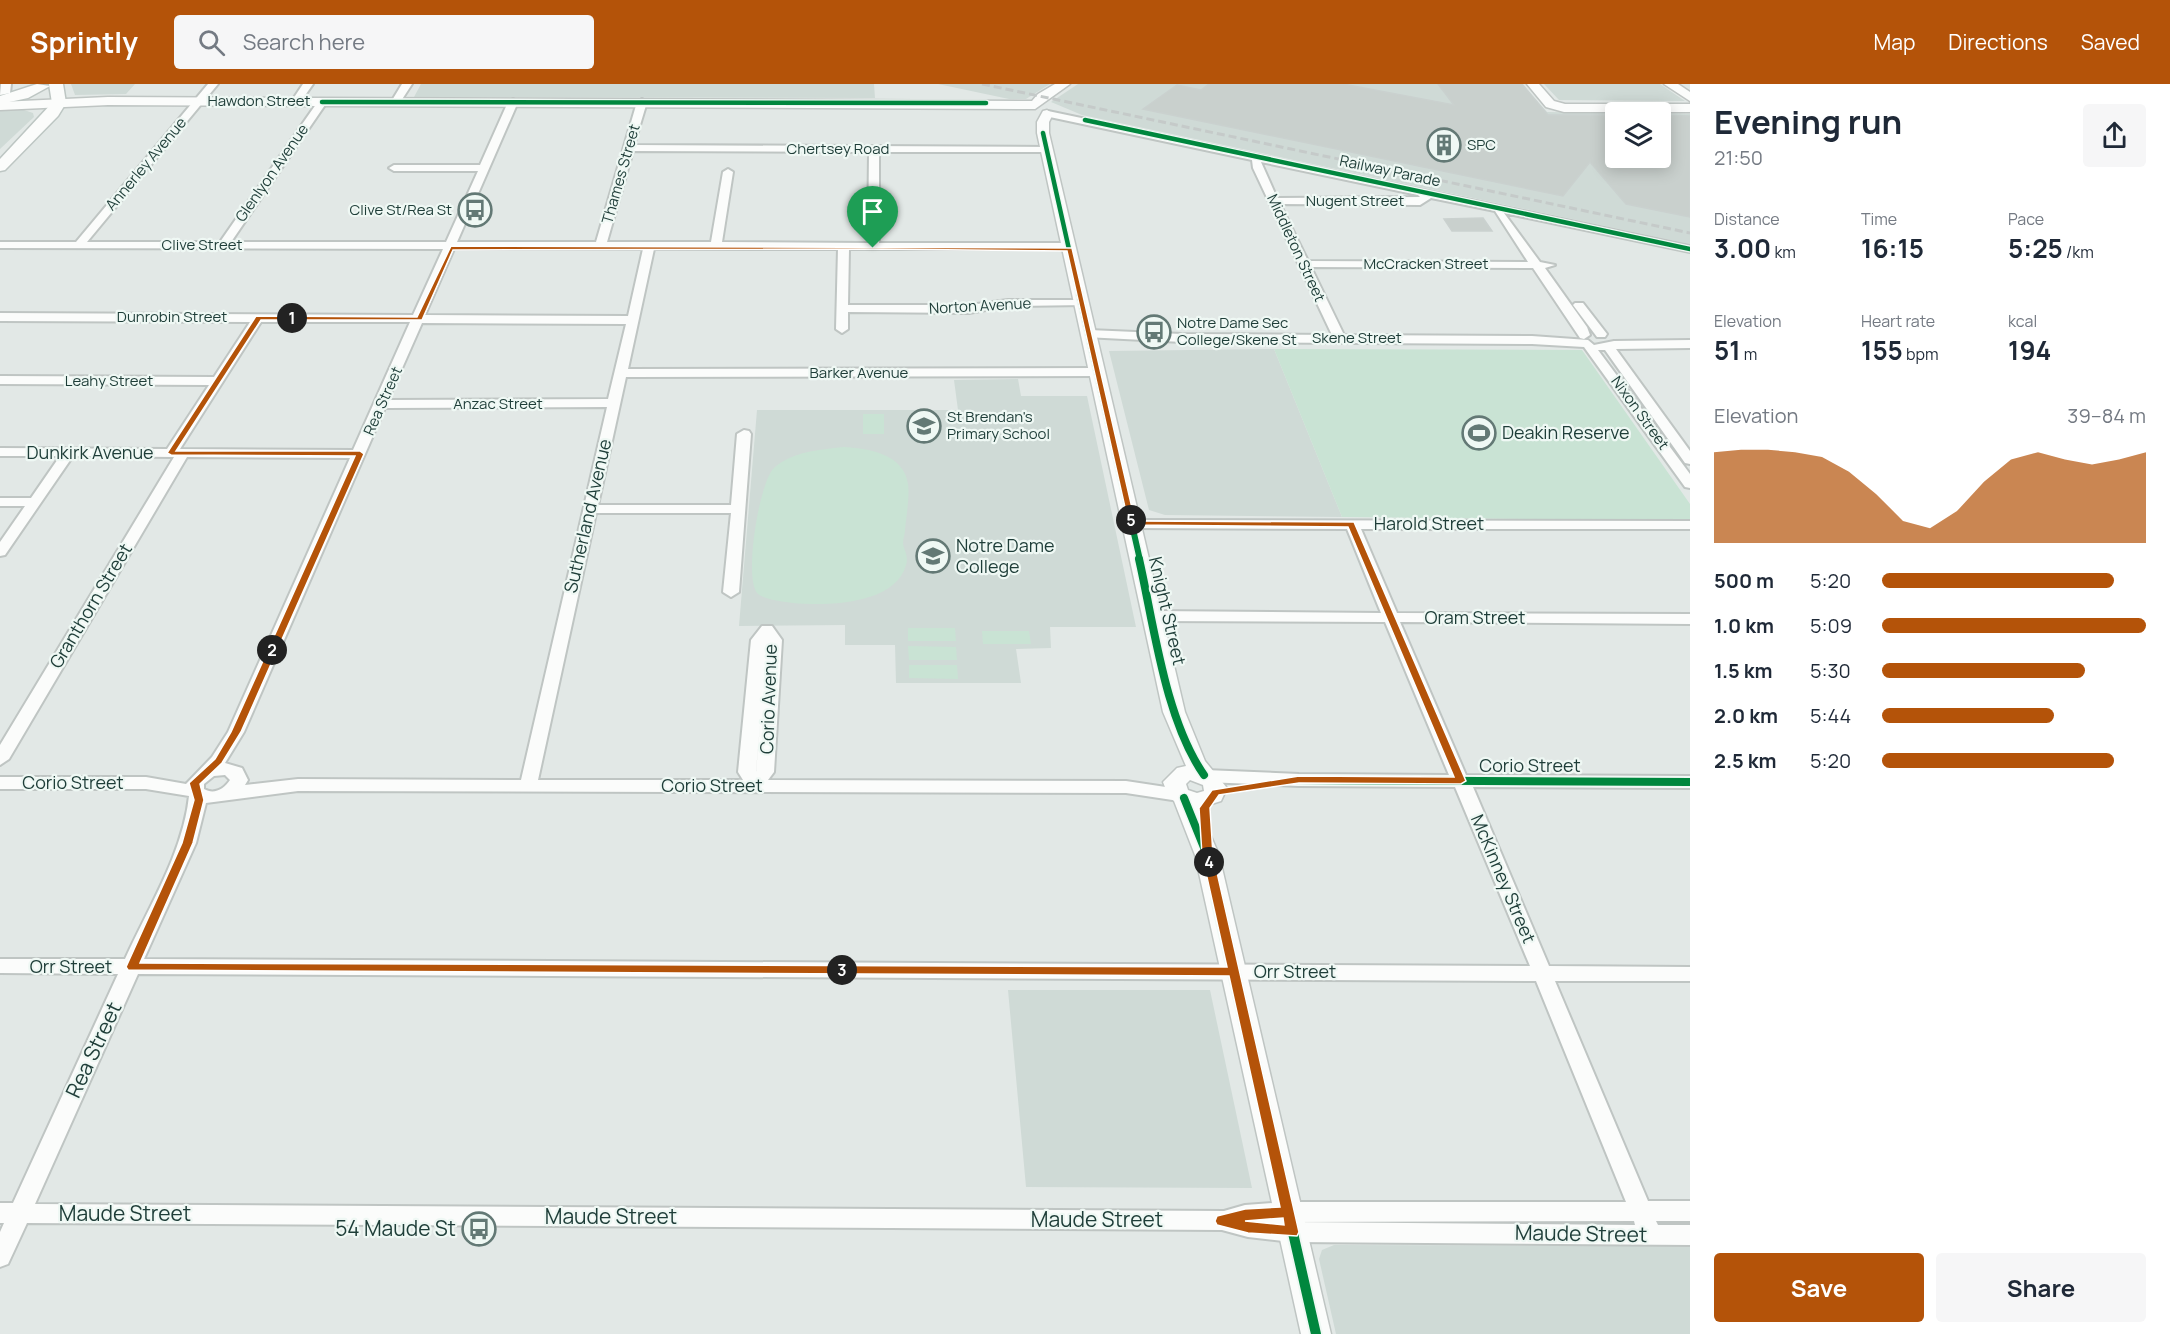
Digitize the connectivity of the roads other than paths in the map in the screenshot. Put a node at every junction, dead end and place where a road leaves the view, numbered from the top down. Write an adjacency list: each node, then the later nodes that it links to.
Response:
1 (213, 84): 11 (street, Annerley Avenue)
2 (308, 84): 12 (street, Glenlyon Avenue)
3 (407, 84): 14 (street)
4 (1064, 84): 7 (street)
5 (1533, 84): 17 (street)
6 (1670, 84): 10 (street)
7 (1052, 91): 18 (street); 19 (street, Knight Street)
8 (50, 94): 9 (main road); 11 (street, Hawdon Street); 25 (main road); 26 (main road)
9 (2, 96)
10 (1690, 97)
11 (199, 101): 12 (street, Hawdon Street); 35 (street, Annerley Avenue)
12 (296, 102): 13 (street, Hawdon Street)
13 (322, 102): 14 (street, Hawdon Street); 36 (street, Glenlyon Avenue)
14 (396, 102): 15 (street, Hawdon Street)
15 (513, 102): 16 (street, Hawdon Street); 28 (street, Rea Street)
16 (642, 102): 18 (street, Hawdon Street); 21 (street, Thames Street)
17 (1690, 106)
18 (1033, 108): 19 (street, Hawdon Street); 20 (street, Knight Street)
19 (1050, 110): 20 (street, Knight Street); 24 (street, Railway Parade)
20 (1043, 133): 23 (street, Knight Street)
21 (629, 148): 22 (street, Chertsey Road); 38 (street, Thames Street)
22 (874, 149): 23 (street, Chertsey Road); 42 (street)
23 (1047, 149): 43 (street, Knight Street)
24 (1259, 157): 30 (street, Railway Parade); 31 (street, Middleton Street)
25 (0, 158)
26 (0, 167)
27 (394, 168): 28 (street)
28 (484, 168): 37 (street, Rea Street)
29 (728, 172): 40 (street)
30 (1420, 197): 31 (street, Nugent Street); 32 (street, Railway Parade)
31 (1274, 201): 45 (street, Middleton Street)
32 (1502, 209): 33 (street, Railway Parade); 46 (street, Nixon Street)
33 (1517, 212): 44 (street, Railway Parade); 47 (street, Nixon Street)
34 (0, 244): 35 (street, Clive Street)
35 (79, 245): 36 (street, Clive Street)
36 (223, 245): 37 (street, Clive Street)
37 (452, 246): 38 (street, Clive Street); 52 (street, Rea Street)
38 (600, 247): 39 (street, Clive Street)
39 (649, 247): 40 (street, Clive Street); 53 (street, Sutherland Avenue)
40 (716, 247): 41 (street, Clive Street)
41 (844, 247): 42 (street, Clive Street); 49 (street)
42 (873, 248): 43 (street, Clive Street)
43 (1069, 248): 48 (street, Knight Street)
44 (1690, 249)
45 (1304, 264): 46 (street, McCracken Street); 56 (street, Middleton Street)
46 (1536, 265): 47 (street, McCracken Street); 58 (street, Nixon Street)
47 (1549, 265): 59 (street, Nixon Street)
48 (1082, 303): 49 (street, Norton Avenue); 57 (street, Knight Street)
49 (843, 308): 54 (street)
50 (0, 317): 51 (street, Dunrobin Street)
51 (258, 318): 52 (street, Dunrobin Street); 64 (street, Granthorn Street)
52 (419, 319): 53 (street, Dunrobin Street); 66 (street, Rea Street)
53 (632, 320): 62 (street, Sutherland Avenue)
54 (842, 329)
55 (1690, 337): 59 (street)
56 (1339, 338): 57 (street, Skene Street); 58 (street, Skene Street)
57 (1090, 339): 61 (street, Knight Street)
58 (1585, 340): 59 (street, Skene Street); 73 (street, Nixon Street)
59 (1608, 340): 60 (street); 72 (street, Nixon Street)
60 (1690, 344)
61 (1097, 372): 62 (street, Barker Avenue); 78 (street, Knight Street)
62 (621, 373): 65 (street, Sutherland Avenue)
63 (0, 380): 64 (street, Leahy Street)
64 (217, 381): 70 (street, Granthorn Street)
65 (614, 403): 66 (street, Anzac Street); 76 (street, Sutherland Avenue)
66 (382, 404): 71 (street, Rea Street)
67 (744, 434): 77 (street)
68 (0, 452): 69 (street, Dunkirk Avenue)
69 (69, 453): 70 (street, Dunkirk Avenue); 75 (street)
70 (177, 453): 71 (street, Dunkirk Avenue); 88 (street, Granthorn Street)
71 (360, 454): 87 (street, Rea Street)
72 (1690, 460)
73 (1690, 483)
74 (0, 502): 75 (street)
75 (34, 502): 81 (street)
76 (590, 509): 77 (street); 95 (street, Sutherland Avenue)
77 (738, 509): 82 (street)
78 (1132, 524): 79 (street, Harold Street); 83 (street, Knight Street)
79 (1352, 524): 80 (street, Harold Street); 84 (street, McKinney Street)
80 (1690, 525)
81 (0, 552)
82 (731, 592)
83 (1152, 616): 84 (street, Oram Street); 86 (street, Knight Street)
84 (1390, 617): 85 (street, Oram Street); 90 (street, McKinney Street)
85 (1690, 619)
86 (1174, 712): 97 (street, Knight Street); 98 (street, Knight Street)
87 (236, 732): 89 (street, Rea Street); 93 (street, Rea Street)
88 (0, 759)
89 (235, 773): 93 (street, Corio Street); 94 (street, Corio Street); 99 (street, Rea Street)
90 (1461, 781): 91 (street, Corio Street); 97 (street, Corio Street); 105 (street, McKinney Street)
91 (1690, 782)
92 (0, 783): 93 (street, Corio Street)
93 (200, 783): 99 (street, Corio Street); 100 (street, Rea Street)
94 (298, 785): 95 (street, Corio Street); 99 (street, Corio Street)
95 (528, 786): 96 (street, Corio Street)
96 (755, 786): 96 (street, Corio Avenue); 98 (street, Corio Street)
97 (1208, 786): 98 (street); 101 (street, Knight Street)
98 (1180, 787): 101 (street, Knight Street)
99 (226, 794): 100 (street, Rea Street)
100 (187, 843): 103 (street, Rea Street)
101 (1208, 855): 104 (street, Knight Street)
102 (0, 966): 103 (street, Orr Street)
103 (132, 967): 104 (street, Orr Street); 109 (street, Rea Street)
104 (1234, 972): 105 (street, Orr Street); 110 (street, Knight Street)
105 (1542, 973): 106 (street, Orr Street); 107 (street, McKinney Street)
106 (1690, 974)
107 (1641, 1210): 108 (street, Maude Street); 110 (street, Maude Street); 111 (street, McKinney Street)
108 (1690, 1211)
109 (10, 1213): 110 (street, Maude Street); 113 (street, Rea Street)
110 (1290, 1222): 111 (street, Maude Street); 114 (street, Knight Street)
111 (1651, 1235): 112 (street, Maude Street)
112 (1690, 1235)
113 (0, 1257)
114 (1316, 1334)

